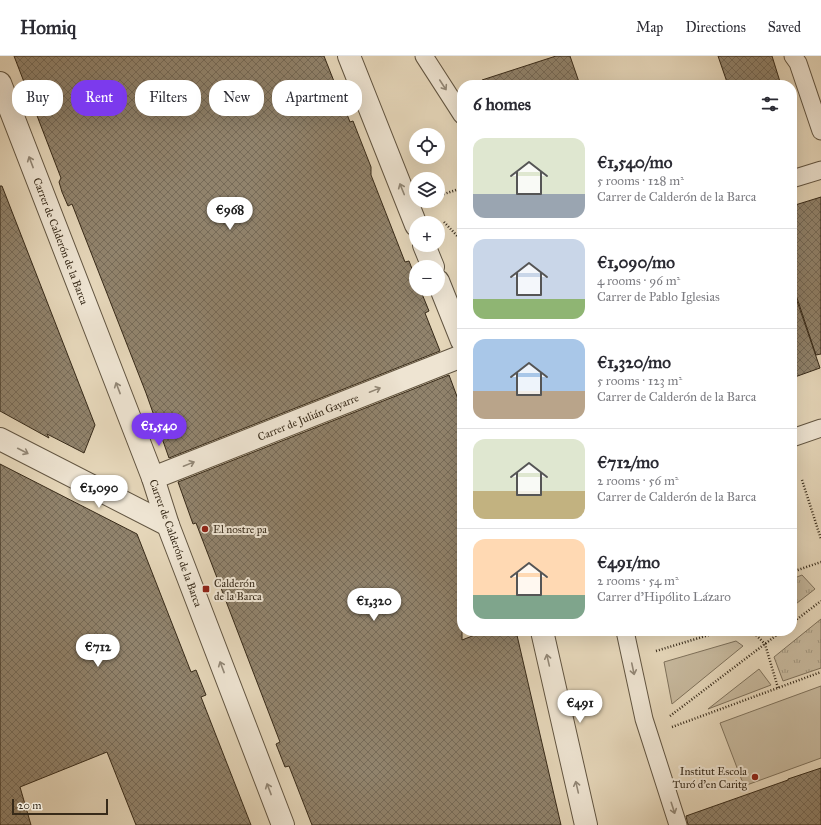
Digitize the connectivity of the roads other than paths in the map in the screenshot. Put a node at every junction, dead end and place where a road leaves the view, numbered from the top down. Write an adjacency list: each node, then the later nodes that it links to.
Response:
1 (349, 56): 9 (street, one-way to 1)
2 (424, 56): 5 (lane, one-way to 5)
3 (793, 56): 6 (lane)
4 (0, 83): 16 (street, Carrer de Calderón de la Barca, one-way to 4)
5 (457, 107)
6 (821, 131)
7 (821, 170): 8 (lane)
8 (797, 177)
9 (412, 216)
10 (444, 296): 11 (street)
11 (457, 328)
12 (457, 358): 16 (street, Carrer de Julián Gayarre, one-way to 12)
13 (821, 428): 14 (lane)
14 (797, 436)
15 (0, 439): 17 (street, one-way to 17)
16 (153, 478): 17 (street, Carrer de Calderón de la Barca)
17 (168, 525): 20 (street, Carrer de Calderón de la Barca, one-way to 17)
18 (543, 636): 21 (street, one-way to 18)
19 (626, 636): 22 (lane, one-way to 22)
20 (283, 825)
21 (586, 825)
22 (678, 825)

